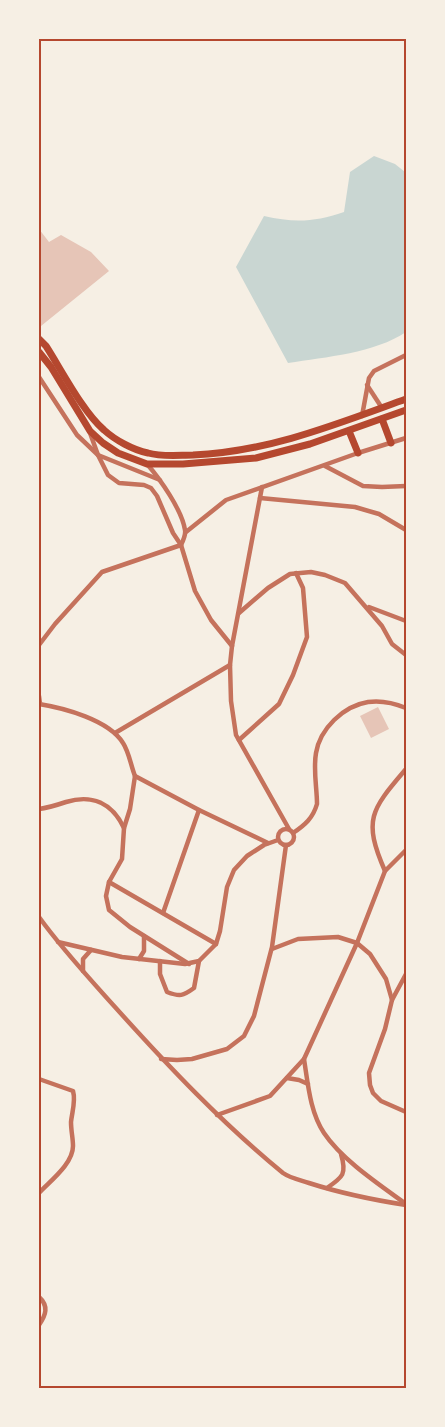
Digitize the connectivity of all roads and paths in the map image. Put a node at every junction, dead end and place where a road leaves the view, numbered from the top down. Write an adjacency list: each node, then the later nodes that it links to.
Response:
1 (39, 339): 9 (main road)
2 (39, 352): 11 (main road)
3 (406, 355): 5 (street)
4 (39, 377): 16 (street)
5 (367, 385): 7 (street); 9 (street)
6 (406, 399): 7 (main road)
7 (382, 408): 9 (main road)
8 (406, 410): 10 (main road)
9 (362, 416)
10 (382, 419): 12 (main road); 14 (main road)
11 (90, 431): 16 (street); 17 (main road)
12 (349, 431): 15 (main road); 17 (main road)
13 (406, 438): 14 (street)
14 (391, 443): 15 (street)
15 (358, 453): 18 (street)
16 (98, 455): 19 (street); 25 (street)
17 (147, 464): 19 (street)
18 (324, 466): 20 (street); 21 (street)
19 (160, 480): 24 (street)
20 (406, 486)
21 (262, 487): 22 (street); 24 (street)
22 (260, 498): 23 (street); 28 (street)
23 (406, 530)
24 (186, 532): 25 (street)
25 (181, 546): 30 (street); 31 (street)
26 (296, 572): 27 (street); 28 (street); 38 (street)
27 (367, 607): 29 (street); 32 (street)
28 (239, 613): 31 (street)
29 (406, 621)
30 (39, 645)
31 (232, 646): 33 (street)
32 (406, 654)
33 (230, 665): 37 (street); 38 (street)
34 (39, 696): 35 (street)
35 (39, 704): 37 (street)
36 (406, 708): 44 (street)
37 (115, 733): 40 (street)
38 (239, 740): 44 (street)
39 (406, 769): 49 (street)
40 (135, 776): 42 (street); 43 (street)
41 (39, 809): 43 (street)
42 (199, 810): 46 (street); 51 (street)
43 (124, 828): 50 (street)
44 (291, 831): 45 (street); 47 (street)
45 (278, 840): 46 (street); 47 (street)
46 (268, 843): 56 (street)
47 (286, 846): 57 (street)
48 (406, 850): 49 (street)
49 (385, 871): 55 (street)
50 (109, 882): 51 (street); 53 (street)
51 (164, 913): 56 (street)
52 (39, 917): 54 (street)
53 (144, 936): 59 (street); 62 (street)
54 (57, 942): 58 (street); 63 (street)
55 (357, 943): 57 (street); 65 (street); 67 (street)
56 (216, 944): 61 (street)
57 (272, 949): 66 (street)
58 (91, 950): 59 (street); 63 (street)
59 (139, 959): 60 (street)
60 (160, 961): 61 (street); 62 (street)
61 (199, 961): 62 (street)
62 (189, 964)
63 (83, 971): 66 (street)
64 (406, 974): 65 (street)
65 (392, 1000): 71 (street)
66 (161, 1059): 72 (street)
67 (304, 1059): 68 (street); 70 (street)
68 (287, 1078): 70 (street); 72 (street)
69 (39, 1079): 75 (street)
70 (308, 1084): 73 (street)
71 (406, 1112)
72 (218, 1115): 74 (street)
73 (341, 1153): 74 (street); 76 (street)
74 (327, 1188): 76 (street)
75 (39, 1193)
76 (406, 1205)
77 (39, 1297): 78 (street)
78 (39, 1325)

